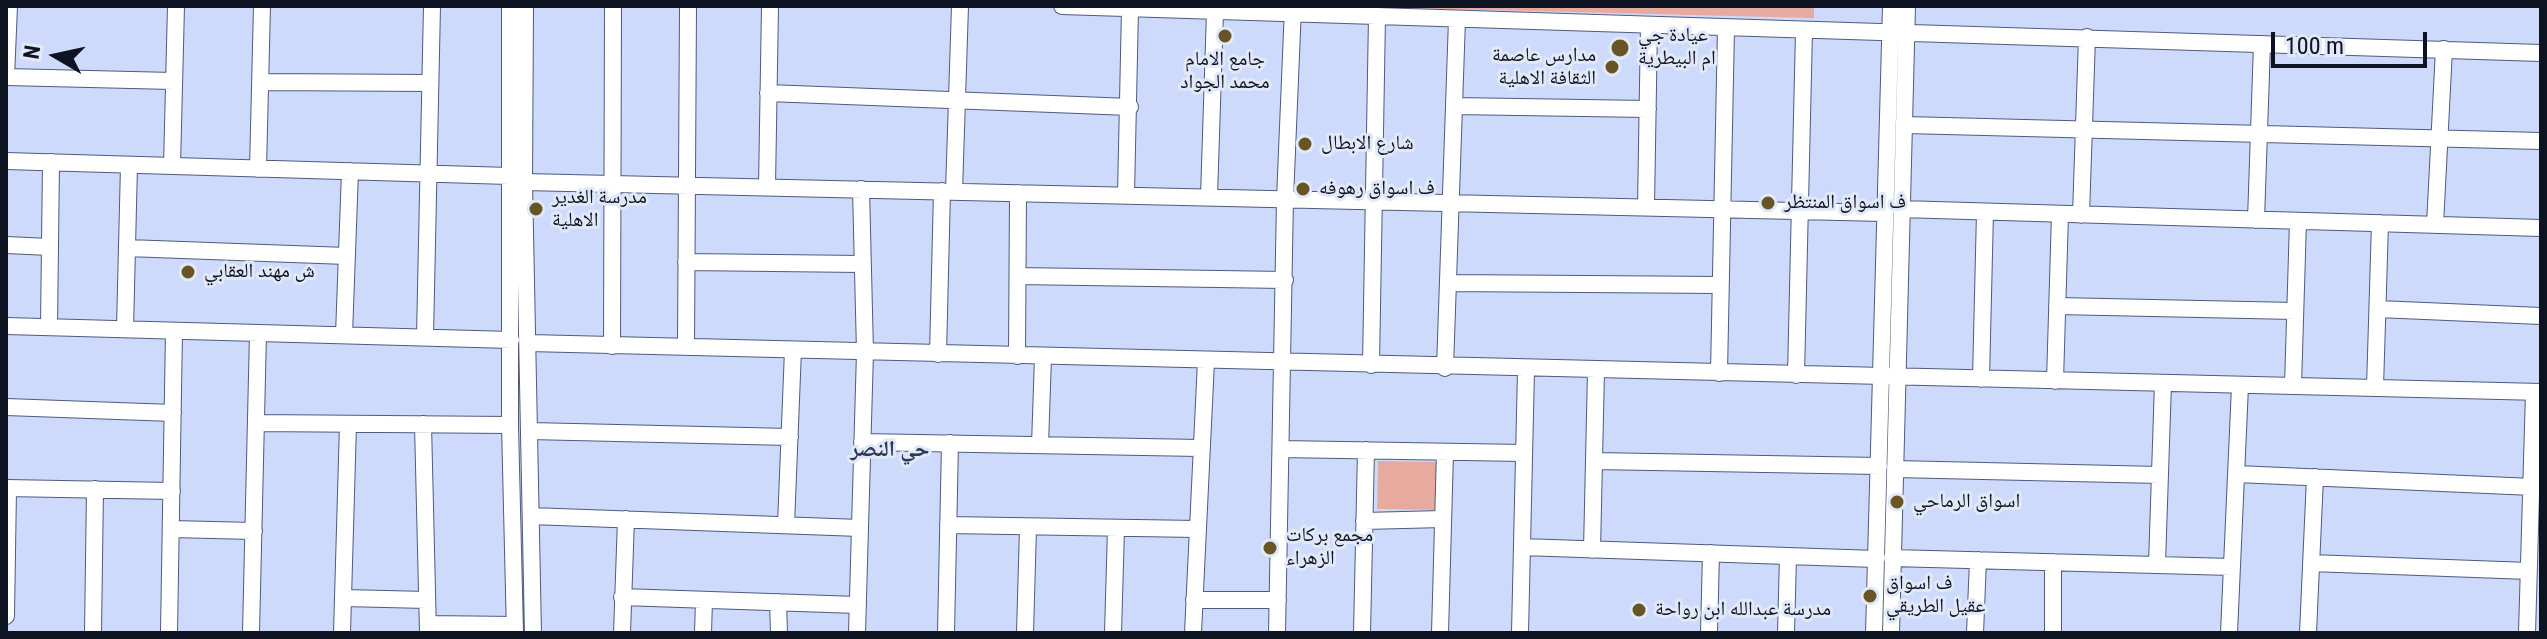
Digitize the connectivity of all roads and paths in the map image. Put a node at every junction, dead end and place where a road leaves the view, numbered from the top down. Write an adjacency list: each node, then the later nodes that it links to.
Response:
1 (9, 6): 28 (street)
2 (176, 6): 29 (street)
3 (262, 6): 30 (street)
4 (432, 6): 31 (street)
5 (510, 6): 49 (street)
6 (525, 6): 49 (street)
7 (613, 6): 50 (street)
8 (688, 6): 51 (street)
9 (770, 6): 32 (street)
10 (960, 6): 33 (street)
11 (1062, 6): 14 (street)
12 (1891, 6): 22 (street)
13 (1907, 6): 22 (street)
14 (1130, 8): 16 (street); 35 (street)
15 (1293, 10): 16 (street); 17 (street); 58 (street)
16 (1215, 11): 57 (street)
17 (1377, 16): 18 (street); 59 (street)
18 (1457, 19): 19 (street); 34 (street)
19 (1649, 25): 20 (street); 36 (street)
20 (1726, 28): 21 (street); 62 (street)
21 (1804, 31): 22 (street); 64 (street)
22 (1898, 34): 23 (street); 27 (street)
23 (2087, 37): 24 (street); 38 (street)
24 (2262, 44): 25 (street); 39 (street)
25 (2444, 49): 26 (street); 40 (street)
26 (2541, 53)
27 (1898, 58): 37 (street); 66 (street)
28 (6, 77): 29 (street)
29 (173, 81): 45 (street)
30 (260, 82): 31 (street); 46 (street)
31 (430, 83): 48 (street)
32 (768, 93): 33 (street); 52 (street)
33 (957, 101): 35 (street); 54 (street)
34 (1454, 106): 36 (street); 60 (street)
35 (1130, 107): 56 (street)
36 (1648, 109): 61 (street)
37 (1905, 125): 38 (street); 63 (street)
38 (2084, 128): 39 (street); 68 (street)
39 (2259, 134): 40 (street); 69 (street)
40 (2439, 139): 41 (street); 72 (street)
41 (2541, 141)
42 (6, 161): 43 (street)
43 (51, 162): 44 (street); 75 (street)
44 (129, 165): 45 (street); 76 (street)
45 (172, 166): 46 (street)
46 (258, 169): 47 (street)
47 (350, 171): 48 (street); 77 (street)
48 (428, 174): 49 (street); 94 (street)
49 (517, 179): 50 (street); 95 (street); 96 (street)
50 (612, 184): 51 (street); 97 (street)
51 (686, 185): 52 (street); 78 (street)
52 (767, 187): 53 (street)
53 (861, 189): 54 (street); 79 (street)
54 (948, 191): 55 (street); 101 (street)
55 (1018, 193): 56 (street); 80 (street)
56 (1126, 195): 57 (street)
57 (1209, 197): 58 (street)
58 (1285, 199): 59 (street); 81 (street)
59 (1373, 201): 60 (street); 106 (street)
60 (1450, 203): 61 (street); 82 (street)
61 (1646, 207): 62 (street)
62 (1720, 209): 64 (street); 83 (street)
63 (1901, 209): 65 (street); 108 (street)
64 (1799, 211): 66 (street); 112 (street)
65 (1985, 212): 67 (street); 113 (street)
66 (1884, 213): 108 (street)
67 (2060, 214): 68 (street); 84 (street)
68 (2081, 215): 69 (street)
69 (2256, 220): 70 (street)
70 (2298, 221): 71 (street); 86 (street)
71 (2380, 223): 72 (street); 85 (street)
72 (2435, 225): 73 (street)
73 (2541, 228)
74 (6, 245): 75 (street)
75 (50, 247): 89 (street)
76 (127, 248): 77 (street); 90 (street)
77 (347, 256): 93 (street)
78 (686, 262): 79 (street); 98 (street)
79 (862, 264): 100 (street)
80 (1018, 276): 81 (street); 102 (street)
81 (1285, 280): 105 (street)
82 (1448, 283): 83 (street); 107 (street)
83 (1720, 285): 111 (street)
84 (2057, 306): 86 (street); 114 (street)
85 (2378, 309): 87 (street); 118 (street)
86 (2295, 311): 117 (street)
87 (2541, 316)
88 (6, 326): 89 (street)
89 (49, 327): 90 (street)
90 (125, 329): 91 (street)
91 (174, 331): 92 (street); 121 (street)
92 (258, 333): 93 (street); 122 (street)
93 (344, 335): 94 (street)
94 (425, 337): 95 (street)
95 (511, 340): 125 (street)
96 (529, 343): 97 (street); 126 (street)
97 (612, 346): 98 (street)
98 (686, 347): 99 (street)
99 (793, 350): 100 (street); 127 (street)
100 (865, 352): 101 (street); 128 (street)
101 (938, 354): 102 (street)
102 (1017, 356): 103 (street)
103 (1043, 357): 104 (street); 130 (street)
104 (1206, 361): 105 (street); 131 (street)
105 (1283, 363): 106 (street); 132 (street)
106 (1371, 365): 107 (street)
107 (1445, 368): 109 (street)
108 (1889, 368): 112 (street); 113 (street); 137 (street)
109 (1526, 370): 110 (street); 135 (street)
110 (1596, 371): 111 (street); 136 (street)
111 (1719, 373): 112 (street)
112 (1796, 375)
113 (1981, 379): 114 (street)
114 (2055, 381): 115 (street)
115 (2163, 383): 116 (street); 141 (street)
116 (2240, 386): 117 (street); 140 (street)
117 (2293, 386): 118 (street)
118 (2375, 388): 119 (street)
119 (2538, 392): 143 (street)
120 (6, 407): 121 (street)
121 (173, 413): 146 (street)
122 (256, 423): 123 (street); 159 (street)
123 (348, 424): 124 (street); 172 (street)
124 (423, 424): 125 (street); 173 (street)
125 (510, 425): 138 (street)
126 (530, 431): 127 (street); 139 (street)
127 (790, 437): 152 (street)
128 (862, 442): 129 (street); 154 (street)
129 (950, 443): 130 (street); 153 (street)
130 (1040, 445): 131 (street)
131 (1200, 448): 158 (street)
132 (1281, 449): 133 (street); 176 (street)
133 (1366, 450): 134 (street); 151 (street)
134 (1445, 452): 135 (street); 150 (street)
135 (1524, 453): 160 (street)
136 (1594, 461): 137 (street); 161 (street)
137 (1887, 468): 141 (street); 164 (street)
138 (512, 472): 139 (street); 147 (street)
139 (531, 472): 148 (street)
140 (2237, 474): 142 (street); 169 (street)
141 (2160, 475): 168 (street)
142 (2315, 477): 143 (street); 167 (street)
143 (2533, 487): 170 (street)
144 (7, 488): 145 (street); 179 (street)
145 (95, 489): 146 (street); 182 (street)
146 (172, 491): 156 (street)
147 (512, 512): 148 (street); 181 (street)
148 (531, 515): 149 (street); 186 (street)
149 (626, 519): 152 (street); 171 (street)
150 (1443, 519): 151 (street); 197 (street)
151 (1364, 521): 196 (street)
152 (786, 525): 154 (street)
153 (948, 525): 155 (street); 191 (street)
154 (860, 528): 178 (street)
155 (1028, 528): 157 (street); 192 (street)
156 (171, 529): 159 (street); 183 (street)
157 (1116, 529): 158 (street); 193 (street)
158 (1197, 529): 175 (street)
159 (254, 531): 184 (street)
160 (1522, 547): 161 (street); 198 (street)
161 (1592, 550): 162 (street)
162 (1711, 553): 163 (street); 199 (street)
163 (1788, 556): 164 (street); 200 (street)
164 (1884, 559): 165 (street); 201 (street); 202 (street)
165 (1978, 560): 166 (street); 203 (street)
166 (2053, 562): 168 (street); 204 (street)
167 (2311, 563): 170 (street); 206 (street)
168 (2157, 564): 169 (street)
169 (2232, 567): 205 (street)
170 (2529, 571): 207 (street)
171 (622, 597): 174 (street); 187 (street)
172 (343, 598): 173 (street); 185 (street)
173 (427, 600): 180 (street)
174 (704, 600): 177 (street); 188 (street)
175 (1194, 600): 176 (street); 194 (street)
176 (1278, 600): 195 (street)
177 (778, 602): 178 (street); 189 (street)
178 (858, 605): 190 (street)
179 (6, 616)
180 (428, 628): 181 (street)
181 (515, 629)
182 (93, 633)
183 (169, 633)
184 (251, 633)
185 (342, 633)
186 (533, 633)
187 (622, 633)
188 (703, 633)
189 (779, 633)
190 (857, 633)
191 (946, 633)
192 (1025, 633)
193 (1113, 633)
194 (1193, 633)
195 (1277, 633)
196 (1362, 633)
197 (1440, 633)
198 (1520, 633)
199 (1709, 633)
200 (1786, 633)
201 (1874, 633)
202 (1891, 633)
203 (1975, 633)
204 (2053, 633)
205 (2229, 633)
206 (2308, 633)
207 (2527, 633)

